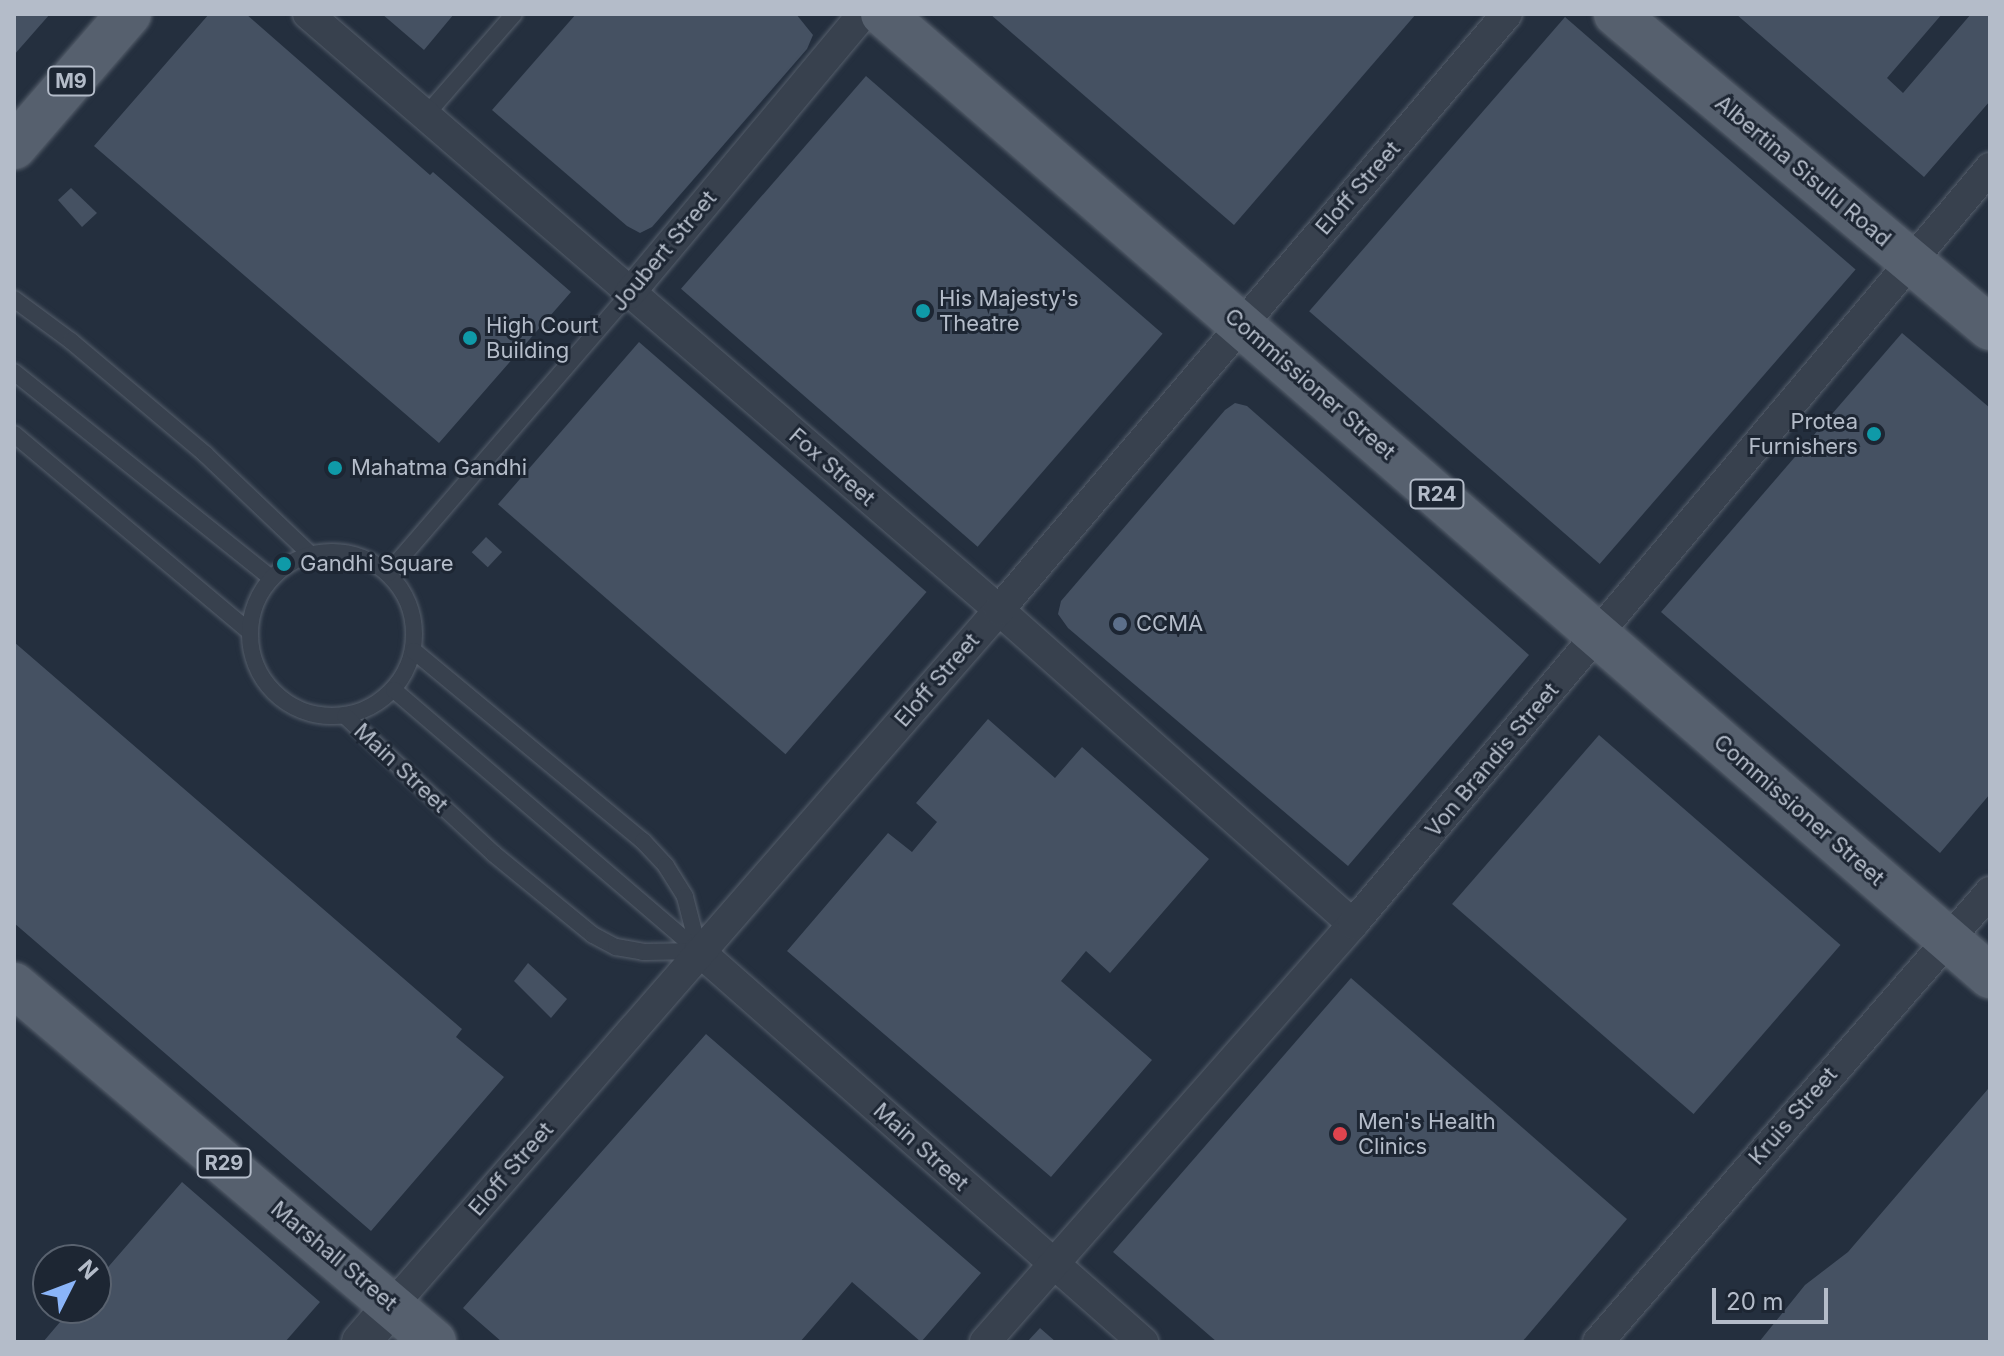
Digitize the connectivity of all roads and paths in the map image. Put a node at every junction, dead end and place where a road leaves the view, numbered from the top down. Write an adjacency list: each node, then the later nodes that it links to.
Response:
1 (129, 14): 9 (main road, M9)
2 (308, 14): 8 (street, Fox Street)
3 (514, 14): 8 (lane)
4 (863, 14): 12 (street, Joubert Street)
5 (883, 14): 14 (main road, Commissioner Street / R24)
6 (1507, 14): 14 (street, Eloff Street)
7 (1616, 14): 11 (main road, Albertina Sisulu Road)
8 (425, 116): 12 (street, Fox Street)
9 (14, 147)
10 (1990, 168): 11 (street, Von Brandis Street)
11 (1911, 261): 15 (main road, Albertina Sisulu Road); 23 (street, Von Brandis Street)
12 (629, 294): 19 (lane, Joubert Street); 21 (street, Fox Street)
13 (14, 299): 18 (lane)
14 (1242, 324): 21 (street, Eloff Street); 23 (main road, Commissioner Street / R24)
15 (1990, 328)
16 (14, 372): 20 (lane)
17 (14, 434): 22 (lane)
18 (310, 554): 19 (lane); 20 (lane)
19 (388, 573): 24 (lane)
20 (271, 578): 22 (lane)
21 (999, 610): 28 (street, Fox Street); 30 (street, Eloff Street)
22 (249, 631): 26 (lane)
23 (1598, 635): 28 (street, Von Brandis Street); 29 (main road, Commissioner Street / R24)
24 (414, 651): 25 (lane); 30 (lane)
25 (394, 690): 26 (lane); 30 (lane)
26 (345, 716): 30 (lane, Main Street)
27 (1990, 892): 29 (street, Kruis Street)
28 (1353, 924): 33 (street, Von Brandis Street)
29 (1948, 939): 31 (main road, Commissioner Street / R24); 39 (street, Kruis Street)
30 (699, 951): 33 (street, Main Street); 34 (street, Eloff Street)
31 (1990, 976)
32 (14, 985): 34 (main road, Marshall Street / R29)
33 (1051, 1263): 37 (street, Von Brandis Street); 38 (street, Main Street)
34 (392, 1306): 35 (street, Eloff Street); 36 (main road, Marshall Street / R29)
35 (361, 1342)
36 (434, 1342)
37 (985, 1342)
38 (1143, 1342)
39 (1598, 1342)

